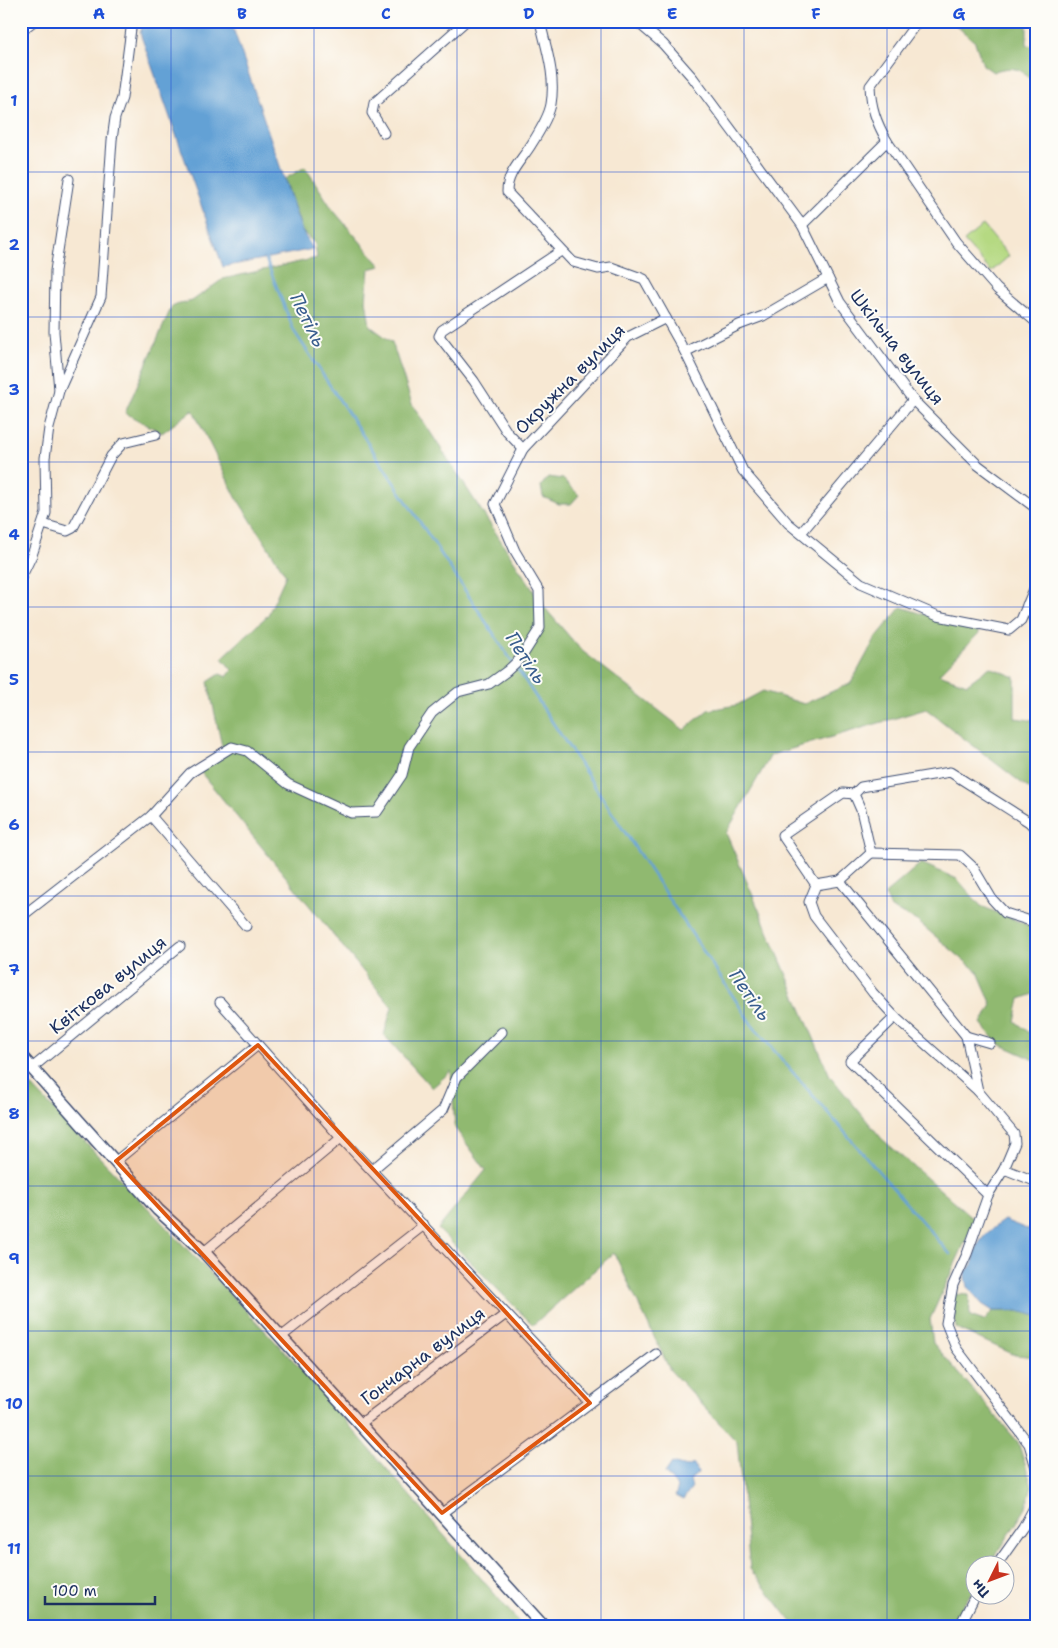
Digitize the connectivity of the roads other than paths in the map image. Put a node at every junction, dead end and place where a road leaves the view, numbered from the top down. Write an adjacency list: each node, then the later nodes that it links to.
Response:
1 (34, 21): 7 (street)
2 (132, 21): 17 (street)
3 (466, 21): 8 (street)
4 (540, 21): 12 (street)
5 (636, 21): 11 (street, Шкільна вулиця)
6 (918, 21): 9 (street)
7 (21, 31)
8 (384, 133)
9 (887, 141): 11 (street); 15 (street)
10 (69, 179): 17 (street)
11 (802, 225): 13 (street, Шкільна вулиця)
12 (561, 251): 14 (street); 20 (street, Окружна вулиця)
13 (828, 278): 16 (street); 18 (street, Шкільна вулиця)
14 (666, 318): 16 (street); 20 (street, Окружна вулиця)
15 (1037, 323)
16 (685, 352): 23 (street)
17 (59, 391): 22 (street)
18 (913, 400): 21 (street, Шкільна вулиця); 23 (street)
19 (156, 435): 22 (street)
20 (523, 449): 29 (street, Окружна вулиця)
21 (1037, 509)
22 (43, 524): 24 (street)
23 (801, 534): 26 (street)
24 (21, 578)
25 (1037, 582): 26 (street)
26 (1028, 605): 27 (street)
27 (1037, 625)
28 (854, 794): 30 (street); 31 (street); 33 (street)
29 (151, 816): 34 (street); 36 (street)
30 (1037, 830)
31 (871, 853): 32 (street); 35 (street)
32 (840, 881): 33 (street); 41 (street)
33 (816, 885): 39 (street)
34 (21, 918)
35 (1037, 923)
36 (246, 926)
37 (180, 946): 45 (street, Квіткова вулиця)
38 (220, 1002): 43 (street)
39 (895, 1017): 46 (street); 52 (street)
40 (502, 1032): 50 (street)
41 (966, 1036): 42 (street); 46 (street)
42 (990, 1043)
43 (258, 1045): 47 (street); 48 (street)
44 (21, 1056): 45 (street)
45 (32, 1068): 48 (street)
46 (978, 1091): 49 (street)
47 (341, 1138): 50 (street); 54 (street)
48 (116, 1161): 54 (street)
49 (1004, 1169): 51 (street); 52 (street)
50 (372, 1170): 53 (street)
51 (1037, 1182)
52 (988, 1195): 60 (street)
53 (424, 1225): 55 (street); 56 (street)
54 (204, 1252): 56 (street)
55 (506, 1314): 58 (street); 59 (street, Гончарна вулиця)
56 (281, 1337): 59 (street)
57 (656, 1354): 58 (street)
58 (590, 1403): 62 (street)
59 (360, 1424): 62 (street)
60 (1037, 1471)
61 (1037, 1502): 63 (street)
62 (442, 1513): 65 (street)
63 (1003, 1556)
64 (970, 1606): 66 (street)
65 (544, 1627)
66 (959, 1627)

